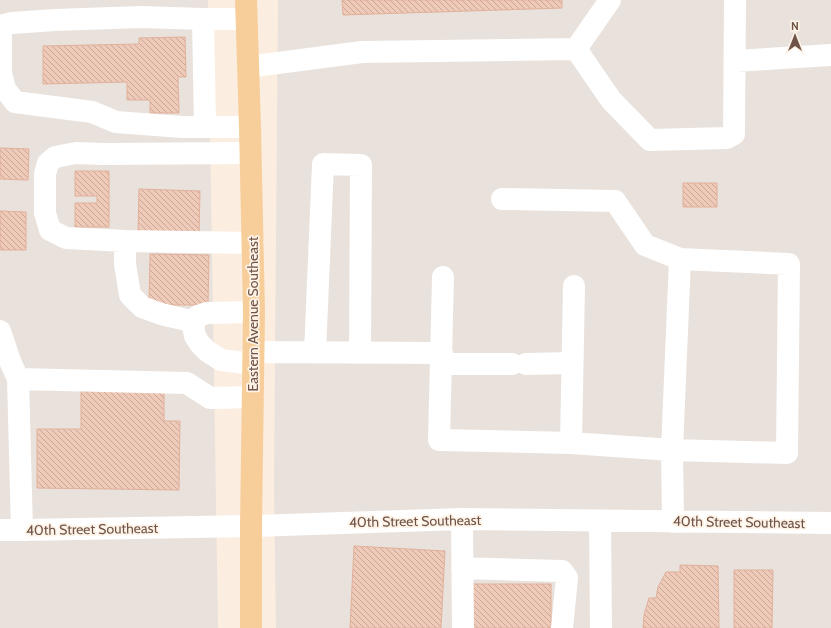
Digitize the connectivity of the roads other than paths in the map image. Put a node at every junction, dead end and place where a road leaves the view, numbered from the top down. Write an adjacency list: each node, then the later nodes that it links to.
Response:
1 (610, 0): 5 (street)
2 (735, 0): 7 (street)
3 (246, 10): 4 (street); 8 (main road, Eastern Avenue Southeast)
4 (203, 19): 9 (street); 9 (street)
5 (576, 49): 7 (street); 8 (street)
6 (831, 55): 7 (street)
7 (735, 62)
8 (248, 67): 10 (main road, Eastern Avenue Southeast)
9 (205, 127): 10 (street)
10 (250, 127): 11 (main road, Eastern Avenue Southeast)
11 (250, 153): 13 (street); 14 (main road, Eastern Avenue Southeast)
12 (502, 198): 15 (street)
13 (125, 241): 14 (street); 19 (street)
14 (253, 243): 18 (main road, Eastern Avenue Southeast)
15 (680, 259): 29 (street); 29 (street)
16 (443, 277): 24 (street)
17 (574, 286): 25 (street)
18 (254, 312): 19 (street); 23 (main road, Eastern Avenue Southeast)
19 (195, 322): 23 (street)
20 (0, 332): 26 (street)
21 (360, 352): 22 (street); 22 (street); 24 (street)
22 (315, 353): 23 (street)
23 (253, 358): 27 (main road, Eastern Avenue Southeast)
24 (442, 359): 25 (street); 28 (street)
25 (572, 363): 28 (street)
26 (18, 379): 27 (street); 36 (street)
27 (253, 397): 34 (main road, Eastern Avenue Southeast)
28 (571, 443): 29 (street)
29 (672, 450): 32 (street)
30 (462, 519): 31 (street, 40th Street Southeast); 34 (street, 40th Street Southeast); 37 (street)
31 (600, 521): 32 (street, 40th Street Southeast); 41 (street)
32 (673, 522): 33 (street, 40th Street Southeast)
33 (831, 523)
34 (251, 526): 36 (street, 40th Street Southeast); 38 (main road, Eastern Avenue Southeast)
35 (0, 530): 36 (street, 40th Street Southeast)
36 (22, 530)
37 (462, 568): 39 (street); 40 (street)
38 (251, 628)
39 (463, 628)
40 (562, 628)
41 (602, 628)

